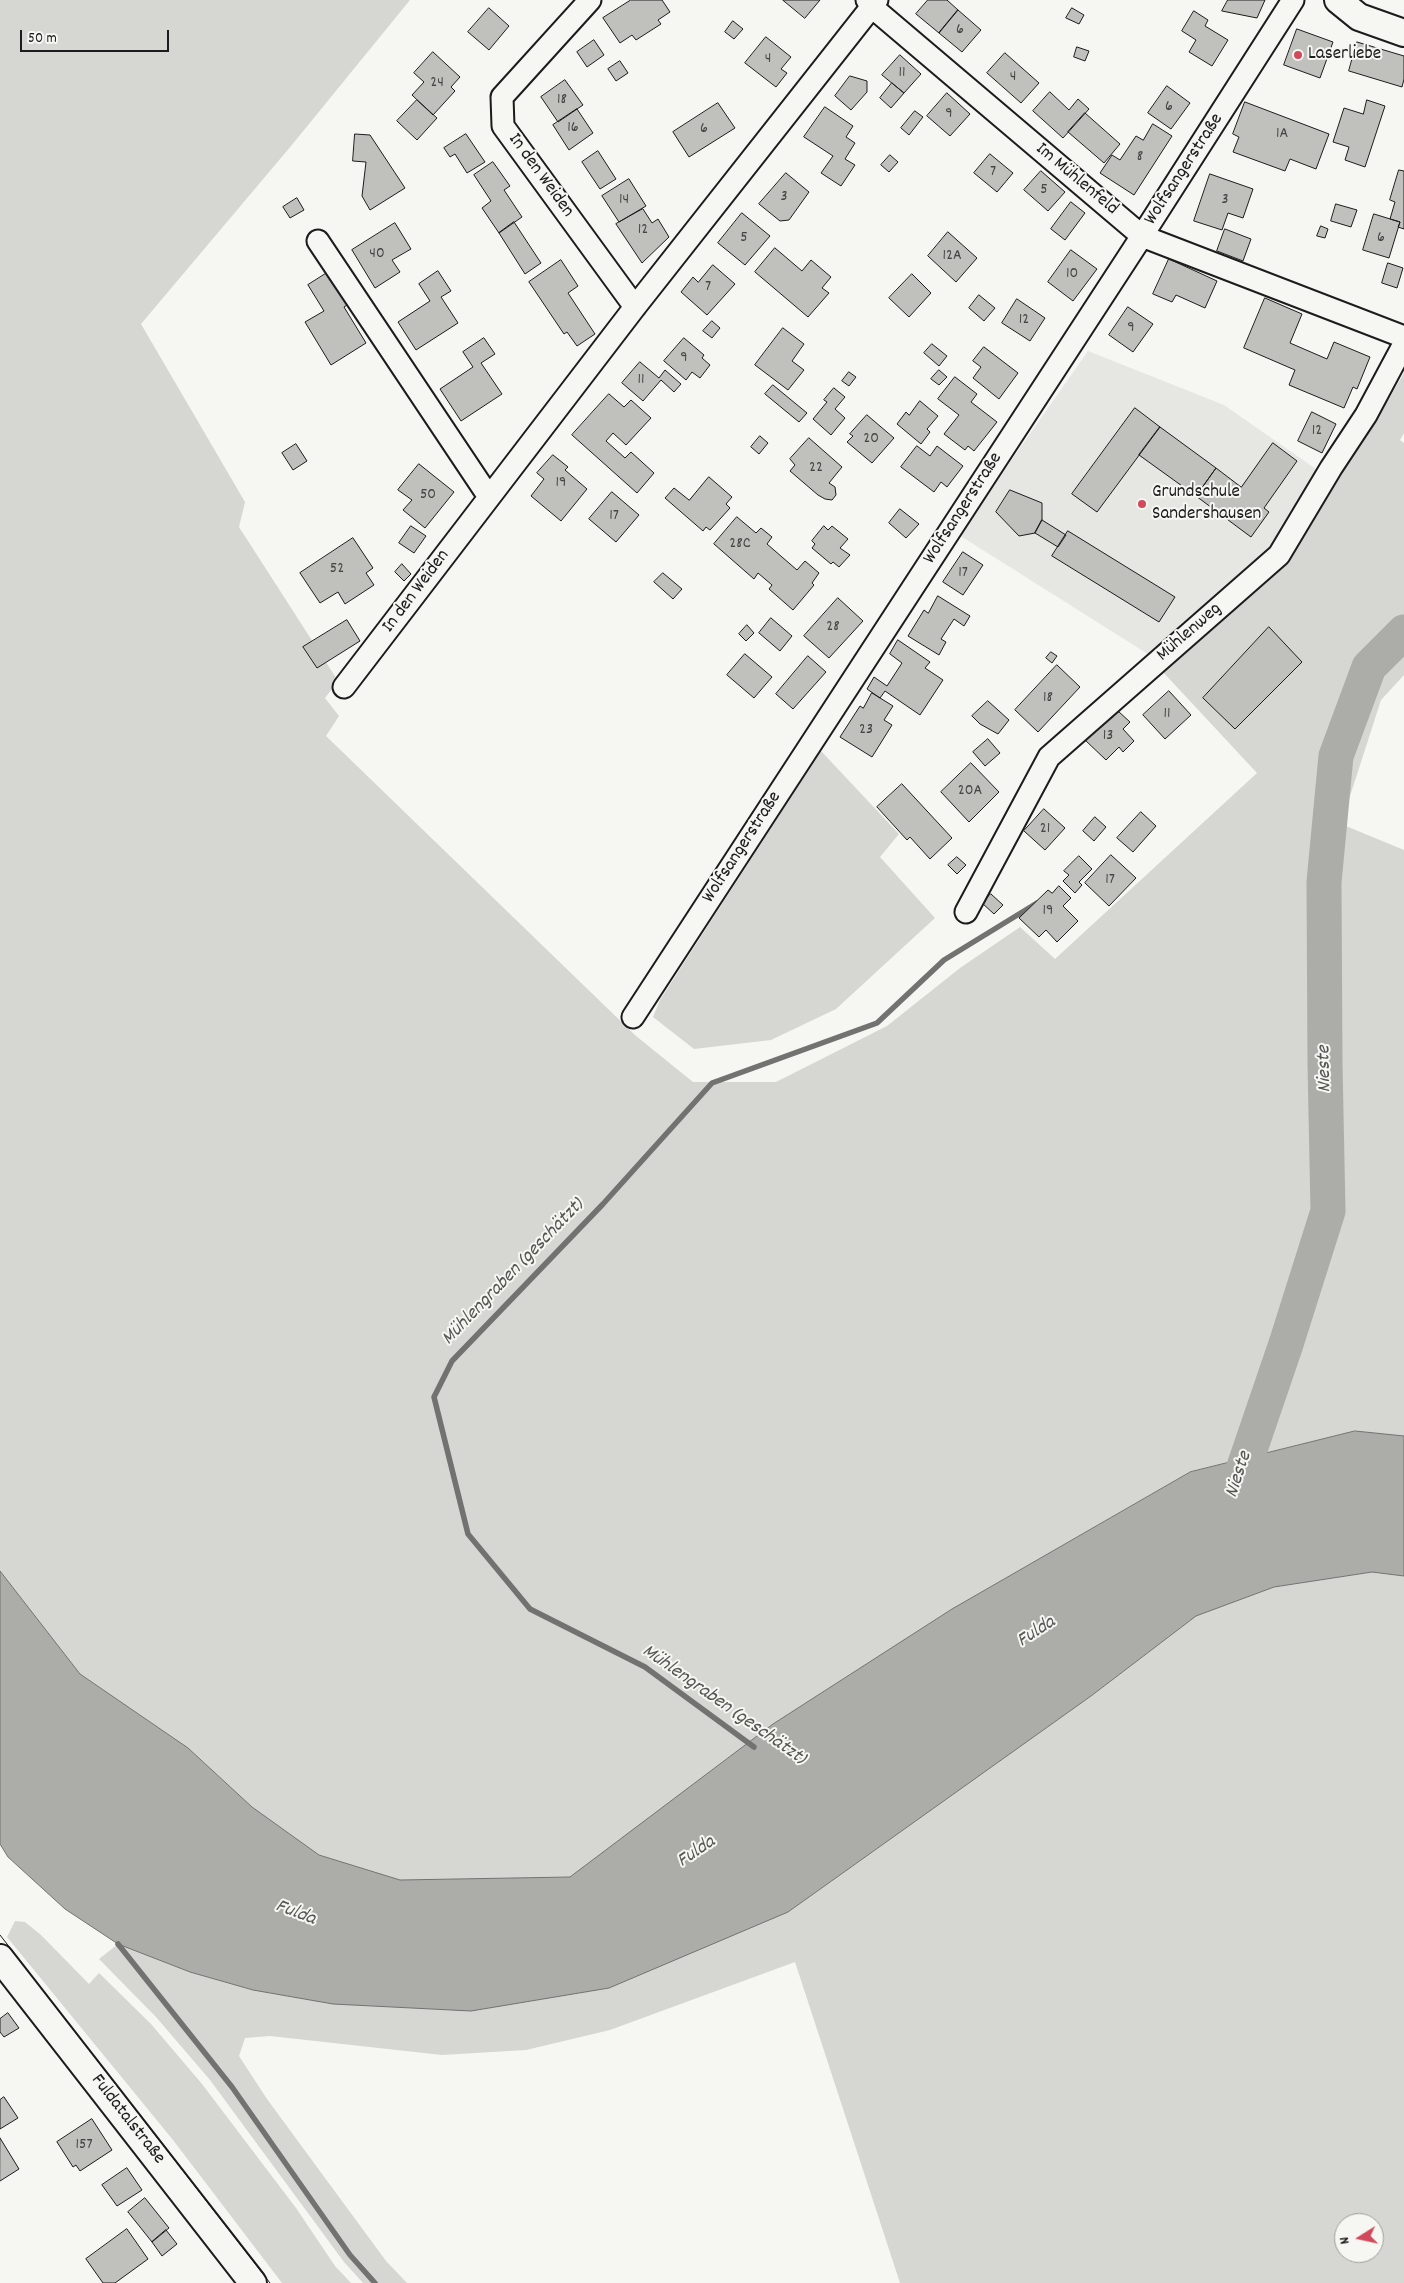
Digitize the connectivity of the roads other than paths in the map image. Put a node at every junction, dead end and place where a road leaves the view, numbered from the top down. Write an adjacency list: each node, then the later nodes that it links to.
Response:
1 (590, 0): 8 (street, In den Weiden)
2 (1293, 0): 6 (street, Wolfsangerstraße)
3 (1338, 0): 5 (main road)
4 (872, 2): 6 (street, Im Mühlenfeld); 8 (street, In den Weiden)
5 (1404, 33)
6 (1142, 236): 9 (street, Im Mühlenfeld); 14 (street, Wolfsangerstraße)
7 (318, 241): 11 (street)
8 (635, 308): 11 (street, In den Weiden)
9 (1404, 337)
10 (1404, 344): 13 (street, Mühlenweg)
11 (489, 497): 12 (street, In den Weiden)
12 (344, 687)
13 (966, 912)
14 (633, 1017)
15 (0, 1958): 16 (main road, Fuldatalstraße)
16 (253, 2283)

